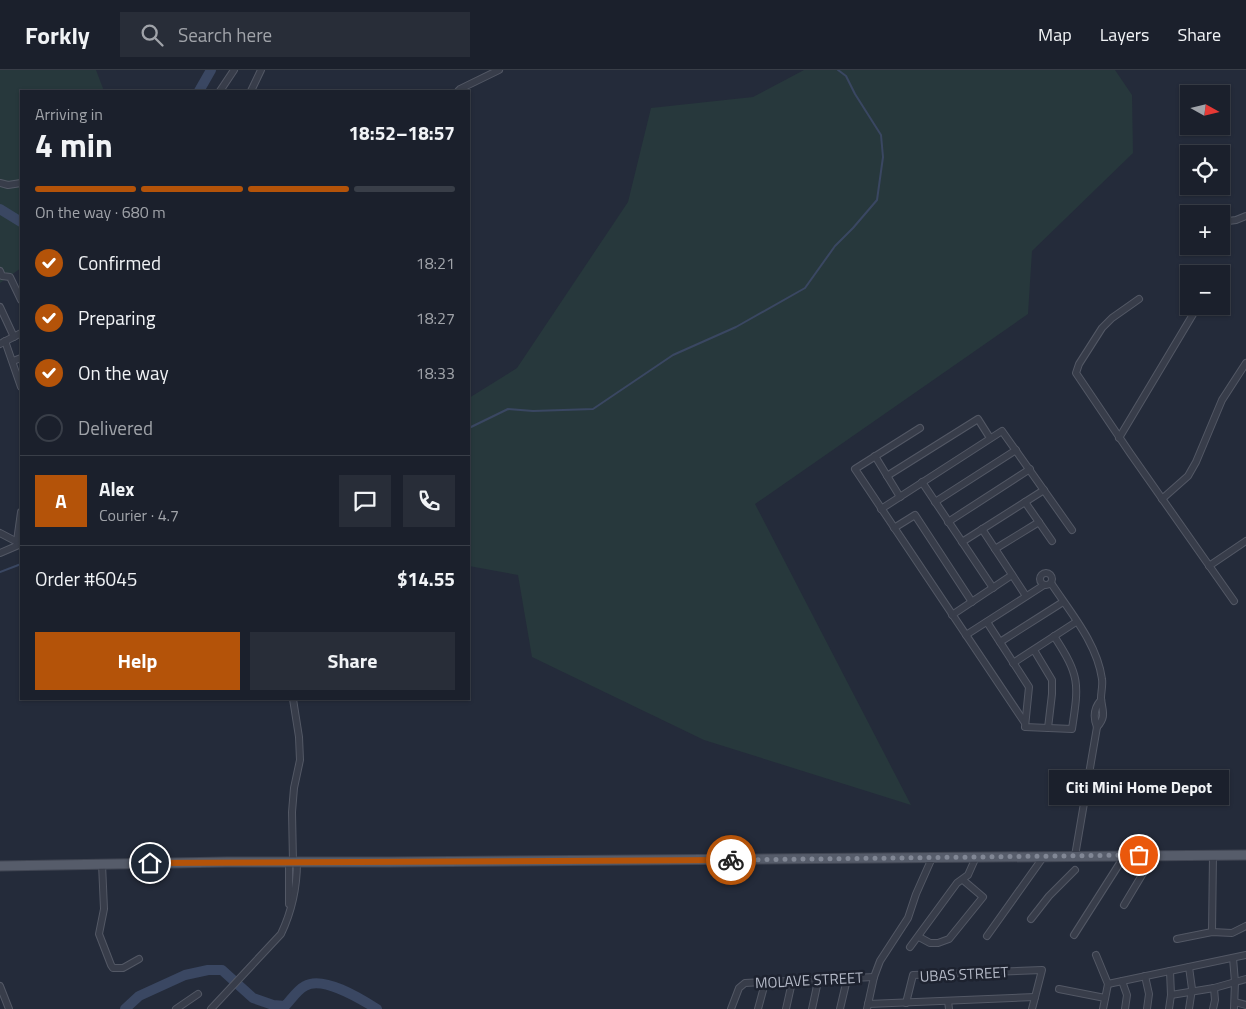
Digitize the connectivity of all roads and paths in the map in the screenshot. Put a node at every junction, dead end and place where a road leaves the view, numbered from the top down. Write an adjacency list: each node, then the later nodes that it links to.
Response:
1 (234, 70): 4 (street)
2 (261, 70): 5 (street)
3 (499, 70): 6 (street)
4 (221, 90)
5 (251, 90)
6 (459, 90)
7 (0, 183): 8 (street)
8 (20, 183)
9 (1246, 216): 10 (street)
10 (1230, 221)
11 (0, 271): 12 (street)
12 (20, 298)
13 (1139, 299): 25 (street)
14 (0, 307): 17 (street)
15 (1193, 315): 25 (street)
16 (20, 334): 17 (street)
17 (14, 337): 18 (street)
18 (3, 342): 20 (street)
19 (20, 358): 20 (street)
20 (13, 361): 22 (street)
21 (1246, 363): 33 (street)
22 (20, 382)
23 (920, 428): 27 (street)
24 (990, 438): 26 (street); 29 (street); 30 (street)
25 (1119, 438): 33 (street)
26 (1016, 450): 28 (street); 34 (street)
27 (875, 456): 29 (street); 36 (street)
28 (1030, 469): 31 (street); 38 (street)
29 (888, 476): 32 (street)
30 (922, 482): 32 (street); 34 (street)
31 (1044, 490): 35 (street); 42 (street)
32 (900, 497): 36 (street)
33 (1162, 499): 52 (street)
34 (935, 502): 38 (street)
35 (1025, 502): 39 (street); 41 (street)
36 (881, 509): 40 (street)
37 (20, 518): 44 (street)
38 (948, 522): 47 (street)
39 (1039, 522): 45 (street); 50 (street)
40 (894, 528): 57 (street); 59 (street)
41 (982, 530): 47 (street); 50 (street)
42 (1072, 530)
43 (0, 533): 44 (street)
44 (16, 541): 48 (street)
45 (1052, 541)
46 (1246, 541): 52 (street)
47 (962, 542): 54 (street)
48 (20, 543)
49 (20, 544): 51 (street)
50 (995, 549): 53 (street)
51 (0, 552)
52 (1209, 566): 56 (street)
53 (1012, 575): 54 (street); 55 (street)
54 (992, 588): 57 (street)
55 (1026, 596): 58 (street); 60 (street)
56 (1234, 601)
57 (972, 602): 59 (street)
58 (1063, 602): 61 (street); 64 (street)
59 (952, 615): 62 (street)
60 (987, 622): 62 (street); 64 (street)
61 (1076, 622): 63 (street); 75 (street)
62 (966, 635): 68 (street)
63 (1054, 636): 65 (street); 69 (street)
64 (1000, 642): 66 (street)
65 (1034, 650): 66 (street); 69 (street)
66 (1013, 663): 68 (street)
67 (293, 700): 78 (street)
68 (1025, 723): 69 (street)
69 (1048, 728)
70 (1124, 855): 71 (main road); 75 (main road); 90 (street)
71 (1154, 855): 72 (main road); 85 (street)
72 (1213, 855): 73 (main road); 89 (street)
73 (1246, 855)
74 (1044, 856): 75 (main road); 76 (main road); 91 (street)
75 (1076, 856)
76 (976, 857): 77 (main road); 84 (street)
77 (932, 858): 78 (main road); 102 (street)
78 (293, 862): 79 (main road); 82 (street); 83 (street)
79 (102, 864): 80 (main road); 98 (street)
80 (0, 866)
81 (1075, 870): 87 (street)
82 (297, 874): 83 (street); 86 (street)
83 (289, 875): 86 (street)
84 (963, 880): 92 (street); 92 (street)
85 (1124, 905)
86 (290, 908): 126 (street)
87 (1031, 919)
88 (1246, 926): 89 (street)
89 (1212, 932): 93 (street)
90 (1074, 935)
91 (987, 936)
92 (919, 937): 94 (street)
93 (1176, 939)
94 (910, 947)
95 (1096, 955): 110 (street)
96 (1246, 955): 97 (street)
97 (1232, 958): 99 (street); 108 (street)
98 (139, 959)
99 (1189, 967): 100 (street); 114 (street)
100 (1170, 971): 101 (street); 116 (street)
101 (1145, 976): 106 (street); 136 (street)
102 (874, 977): 103 (street, MOLAVE STREET); 123 (street)
103 (847, 979): 105 (street, MOLAVE STREET); 131 (street)
104 (1246, 979): 108 (street)
105 (818, 981): 107 (street, MOLAVE STREET); 130 (street)
106 (1122, 981): 110 (street); 135 (street)
107 (792, 982): 109 (street, MOLAVE STREET); 129 (street)
108 (1235, 982): 112 (street); 122 (street)
109 (764, 983): 127 (street, MOLAVE STREET); 128 (street)
110 (1108, 984): 118 (street)
111 (0, 986): 124 (street)
112 (1214, 988): 114 (street); 139 (street)
113 (1059, 989): 118 (street)
114 (1192, 991): 116 (street); 138 (street)
115 (198, 994): 125 (street)
116 (1171, 994): 137 (street)
117 (1035, 997): 119 (street); 120 (street, UBAS STREET); 133 (street)
118 (1105, 998): 134 (street)
119 (948, 1001): 120 (street); 132 (street)
120 (906, 1003): 123 (street)
121 (1246, 1005): 122 (street)
122 (1234, 1006)
123 (867, 1007)
124 (9, 1009)
125 (176, 1009)
126 (211, 1009)
127 (731, 1009)
128 (758, 1009)
129 (786, 1009)
130 (812, 1009)
131 (840, 1009)
132 (948, 1009)
133 (1032, 1009)
134 (1103, 1009)
135 (1127, 1009)
136 (1147, 1009)
137 (1168, 1009)
138 (1189, 1009)
139 (1213, 1009)

